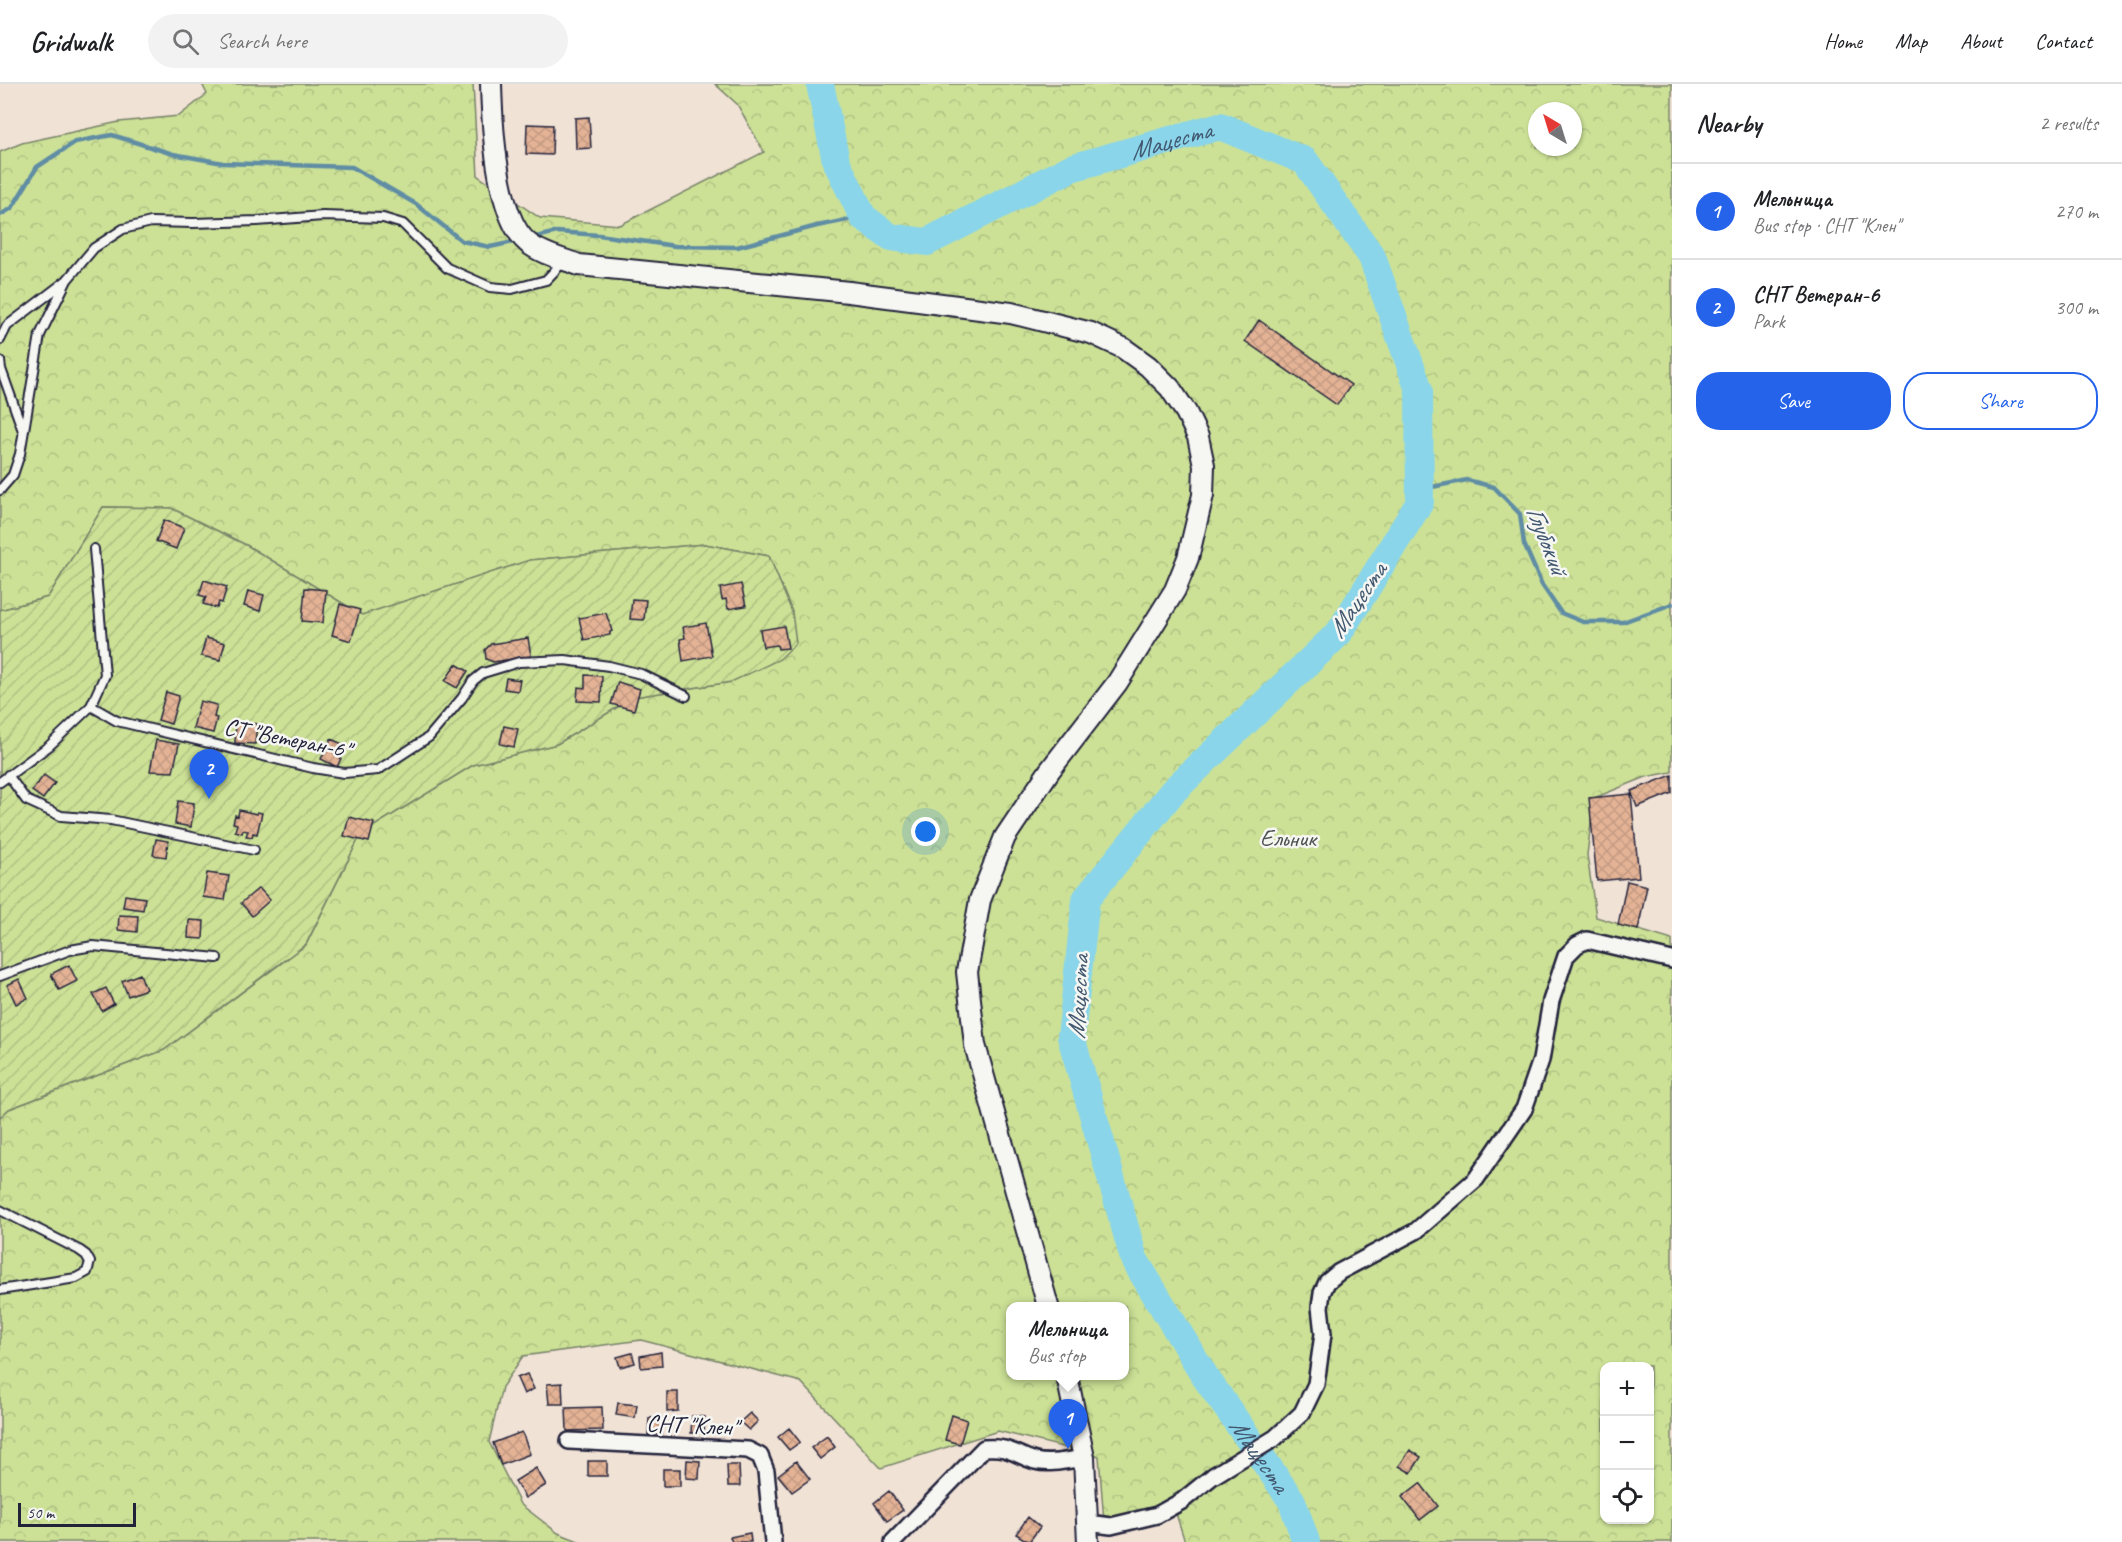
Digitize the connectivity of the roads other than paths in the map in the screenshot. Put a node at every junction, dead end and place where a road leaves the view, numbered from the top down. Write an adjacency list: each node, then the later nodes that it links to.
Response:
1 (491, 84): 2 (street)
2 (565, 260): 3 (lane); 19 (street)
3 (67, 280): 4 (lane); 6 (lane)
4 (0, 340)
5 (0, 361): 6 (lane)
6 (24, 432): 7 (lane)
7 (0, 490)
8 (94, 549): 10 (lane)
9 (686, 696): 10 (lane, СТ "Ветеран-6")
10 (90, 706): 11 (lane)
11 (8, 775): 12 (lane); 13 (lane)
12 (0, 782)
13 (254, 850)
14 (217, 958): 16 (lane)
15 (1672, 960): 23 (street)
16 (0, 976)
17 (0, 1209): 18 (lane)
18 (0, 1290)
19 (1046, 1302)
20 (1067, 1380): 22 (street)
21 (569, 1441): 24 (street, СНТ "Клен")
22 (1084, 1458): 23 (street); 25 (street)
23 (1088, 1532)
24 (773, 1542)
25 (893, 1542)

